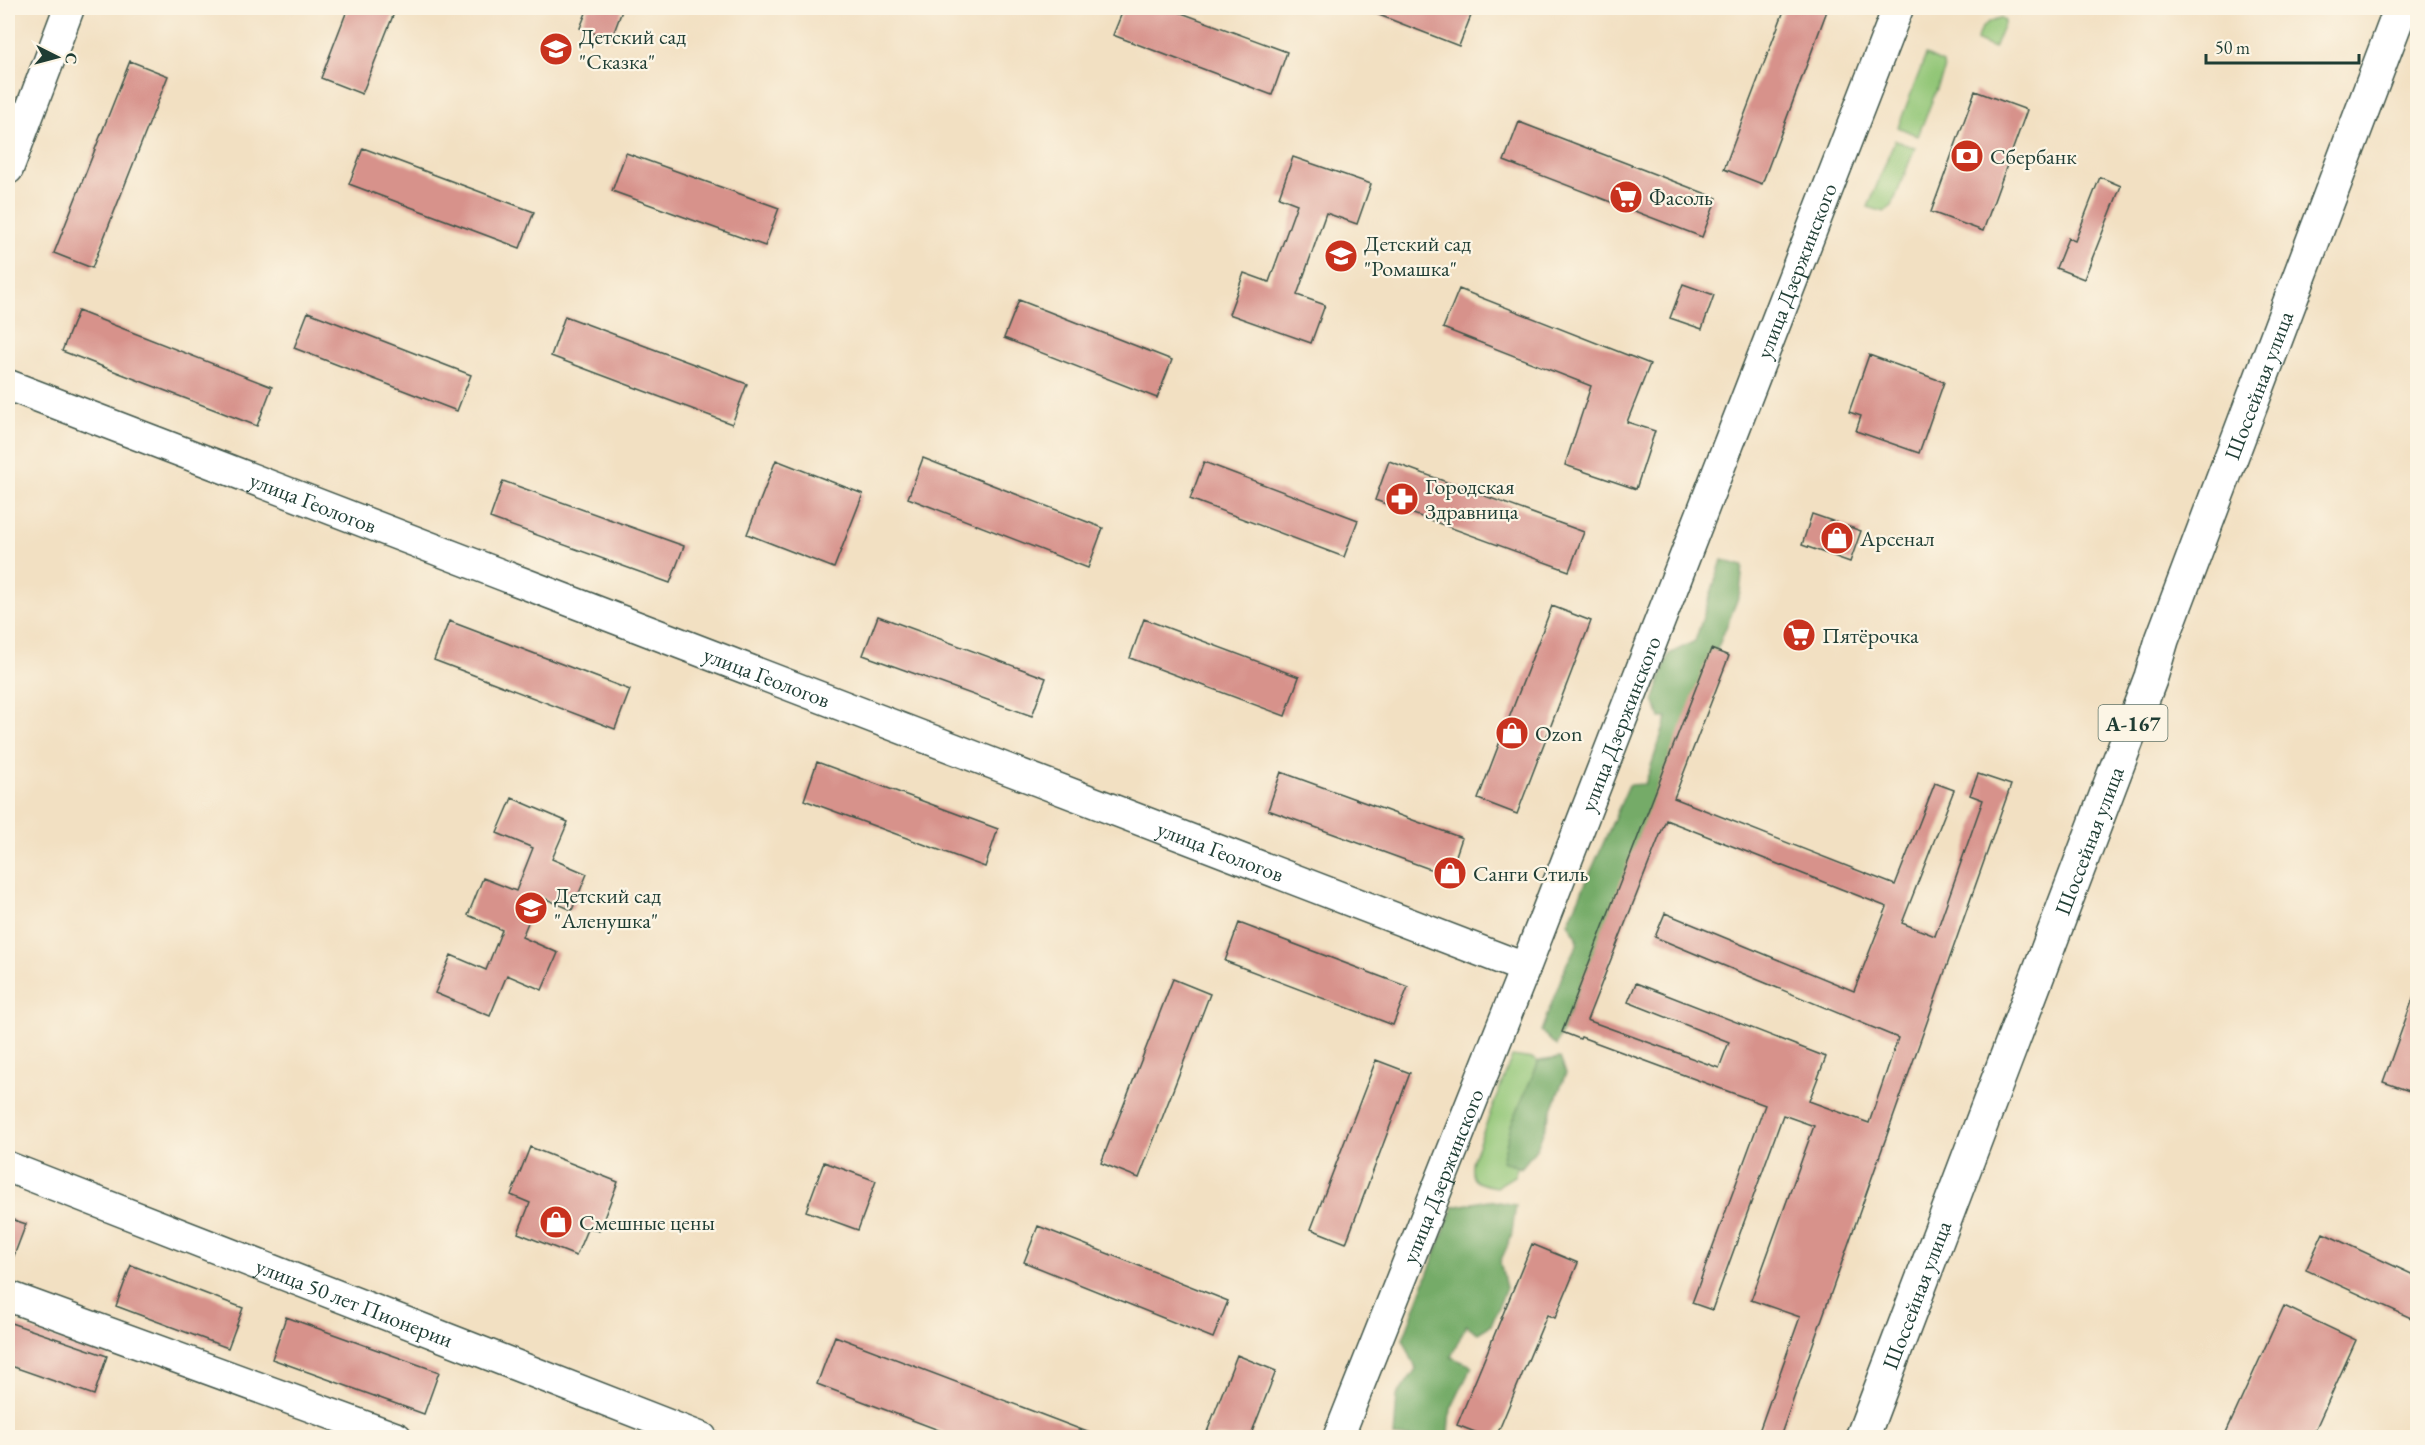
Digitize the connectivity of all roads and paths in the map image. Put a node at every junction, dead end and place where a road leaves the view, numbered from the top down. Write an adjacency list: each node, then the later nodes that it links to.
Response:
1 (69, 8): 4 (street)
2 (1898, 8): 6 (street, улица Дзержинского)
3 (2401, 8): 12 (highway, Шоссейная улица / А-167)
4 (8, 170)
5 (8, 385): 6 (street, улица Геологов)
6 (1525, 968): 11 (street, улица Дзержинского)
7 (8, 1167): 10 (street, улица 50 лет Пионерии)
8 (8, 1296): 9 (street)
9 (397, 1437)
10 (702, 1437)
11 (1338, 1437)
12 (1862, 1437)

